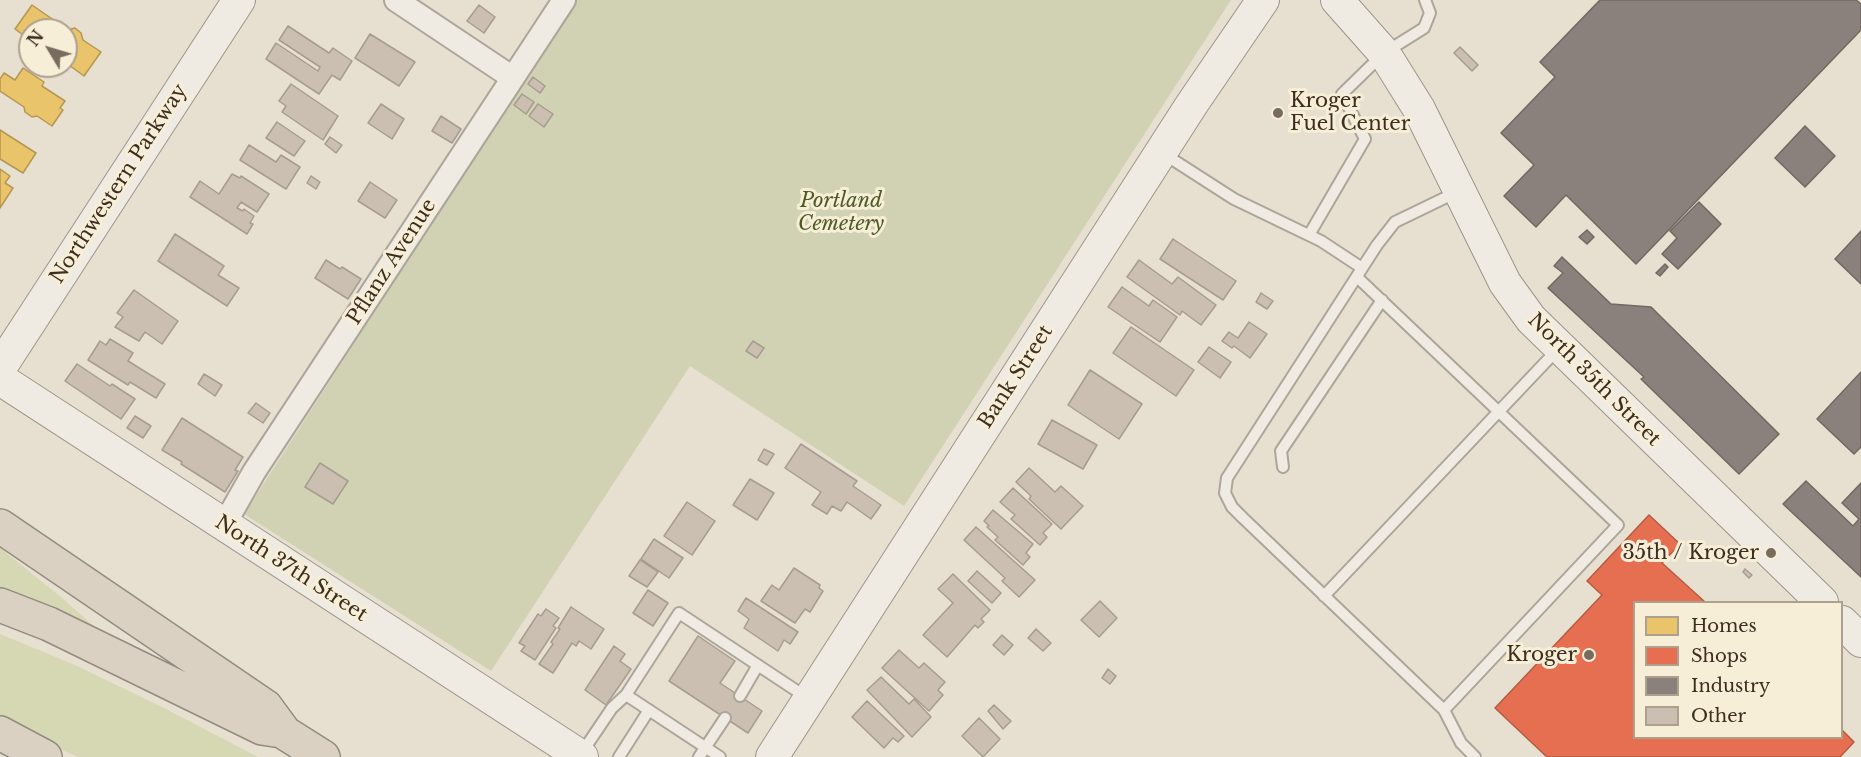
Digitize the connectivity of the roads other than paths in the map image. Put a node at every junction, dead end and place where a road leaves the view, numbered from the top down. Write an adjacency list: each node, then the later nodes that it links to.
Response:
1 (239, 0): 15 (street, Northwestern Parkway)
2 (396, 0): 8 (street)
3 (564, 0): 8 (street, Pflanz Avenue)
4 (1263, 0): 9 (street, Bank Street)
5 (1337, 0): 7 (street, North 35th Street)
6 (1425, 0): 7 (lane)
7 (1384, 52): 10 (street, North 35th Street); 11 (lane)
8 (513, 78): 19 (street, Pflanz Avenue)
9 (1161, 152): 11 (lane); 29 (street, Bank Street)
10 (1461, 190): 12 (lane); 14 (street, North 35th Street)
11 (1309, 235): 12 (lane)
12 (1359, 272): 13 (lane); 21 (lane)
13 (1382, 300): 17 (lane); 18 (lane)
14 (1559, 348): 17 (lane); 22 (street, North 35th Street)
15 (0, 368)
16 (0, 379): 19 (street, North 37th Street)
17 (1498, 411): 21 (lane); 31 (lane)
18 (1283, 466)
19 (224, 525): 36 (street, North 37th Street)
20 (2, 527): 34 (highway)
21 (1324, 596): 31 (lane)
22 (1820, 601)
23 (0, 605): 34 (highway)
24 (1843, 623): 25 (street)
25 (1861, 641)
26 (758, 665): 27 (lane); 28 (lane); 29 (lane)
27 (626, 695): 30 (lane); 36 (lane)
28 (740, 696)
29 (809, 699): 42 (street, Bank Street)
30 (649, 710): 35 (lane); 39 (lane)
31 (1444, 710): 43 (lane)
32 (725, 718): 35 (lane)
33 (0, 733): 37 (highway)
34 (285, 733): 38 (highway)
35 (706, 747): 40 (lane); 41 (lane)
36 (581, 756)
37 (45, 757)
38 (323, 757)
39 (619, 757)
40 (699, 757)
41 (720, 757)
42 (772, 757)
43 (1475, 757)

